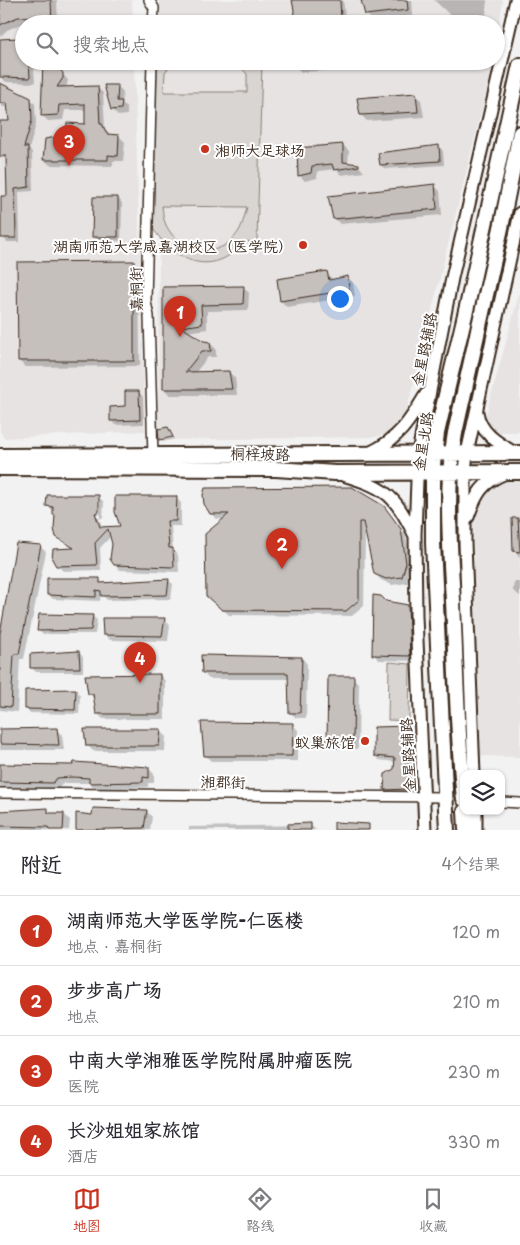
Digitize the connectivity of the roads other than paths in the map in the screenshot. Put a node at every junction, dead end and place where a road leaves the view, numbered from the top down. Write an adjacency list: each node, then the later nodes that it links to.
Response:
1 (149, 0): 3 (street)
2 (516, 0): 4 (street, 金星路辅路)
3 (154, 15)
4 (505, 48)
5 (520, 64): 14 (main road, 金星北路)
6 (152, 70): 20 (street, 嘉桐街)
7 (500, 70): 11 (street, 金星路辅路)
8 (520, 133): 9 (main road, 金星北路)
9 (516, 168): 15 (main road, 金星北路)
10 (520, 213): 12 (street)
11 (430, 389): 13 (street, 金星路辅路); 18 (street)
12 (477, 408): 16 (street); 17 (street)
13 (418, 453): 14 (main road, 桐梓坡路); 18 (main road, 桐梓坡路); 22 (street, 金星路辅路)
14 (434, 453): 15 (main road, 桐梓坡路); 23 (main road, 金星北路)
15 (452, 453): 16 (main road, 桐梓坡路); 24 (main road, 金星北路)
16 (467, 453): 17 (main road, 桐梓坡路); 25 (street)
17 (517, 453)
18 (368, 454): 20 (main road, 桐梓坡路)
19 (0, 456): 20 (main road, 桐梓坡路)
20 (153, 456)
21 (0, 468): 27 (main road, 桐梓坡路)
22 (417, 472): 23 (main road, 桐梓坡路); 27 (main road, 桐梓坡路); 29 (street, 金星路辅路)
23 (432, 472): 24 (main road, 桐梓坡路); 33 (main road, 金星北路)
24 (450, 472): 25 (main road, 桐梓坡路); 30 (main road, 金星北路)
25 (465, 472): 26 (main road, 桐梓坡路); 28 (street)
26 (514, 472): 28 (street)
27 (335, 473): 29 (street)
28 (465, 523): 31 (street)
29 (415, 535): 38 (street, 金星路辅路)
30 (461, 770)
31 (474, 770)
32 (0, 793): 33 (street, 湘郡街)
33 (445, 797): 39 (main road, 金星北路)
34 (505, 802): 35 (street)
35 (520, 803)
36 (465, 815): 40 (main road)
37 (476, 815): 41 (street)
38 (425, 830)
39 (447, 830)
40 (466, 830)
41 (476, 830)

